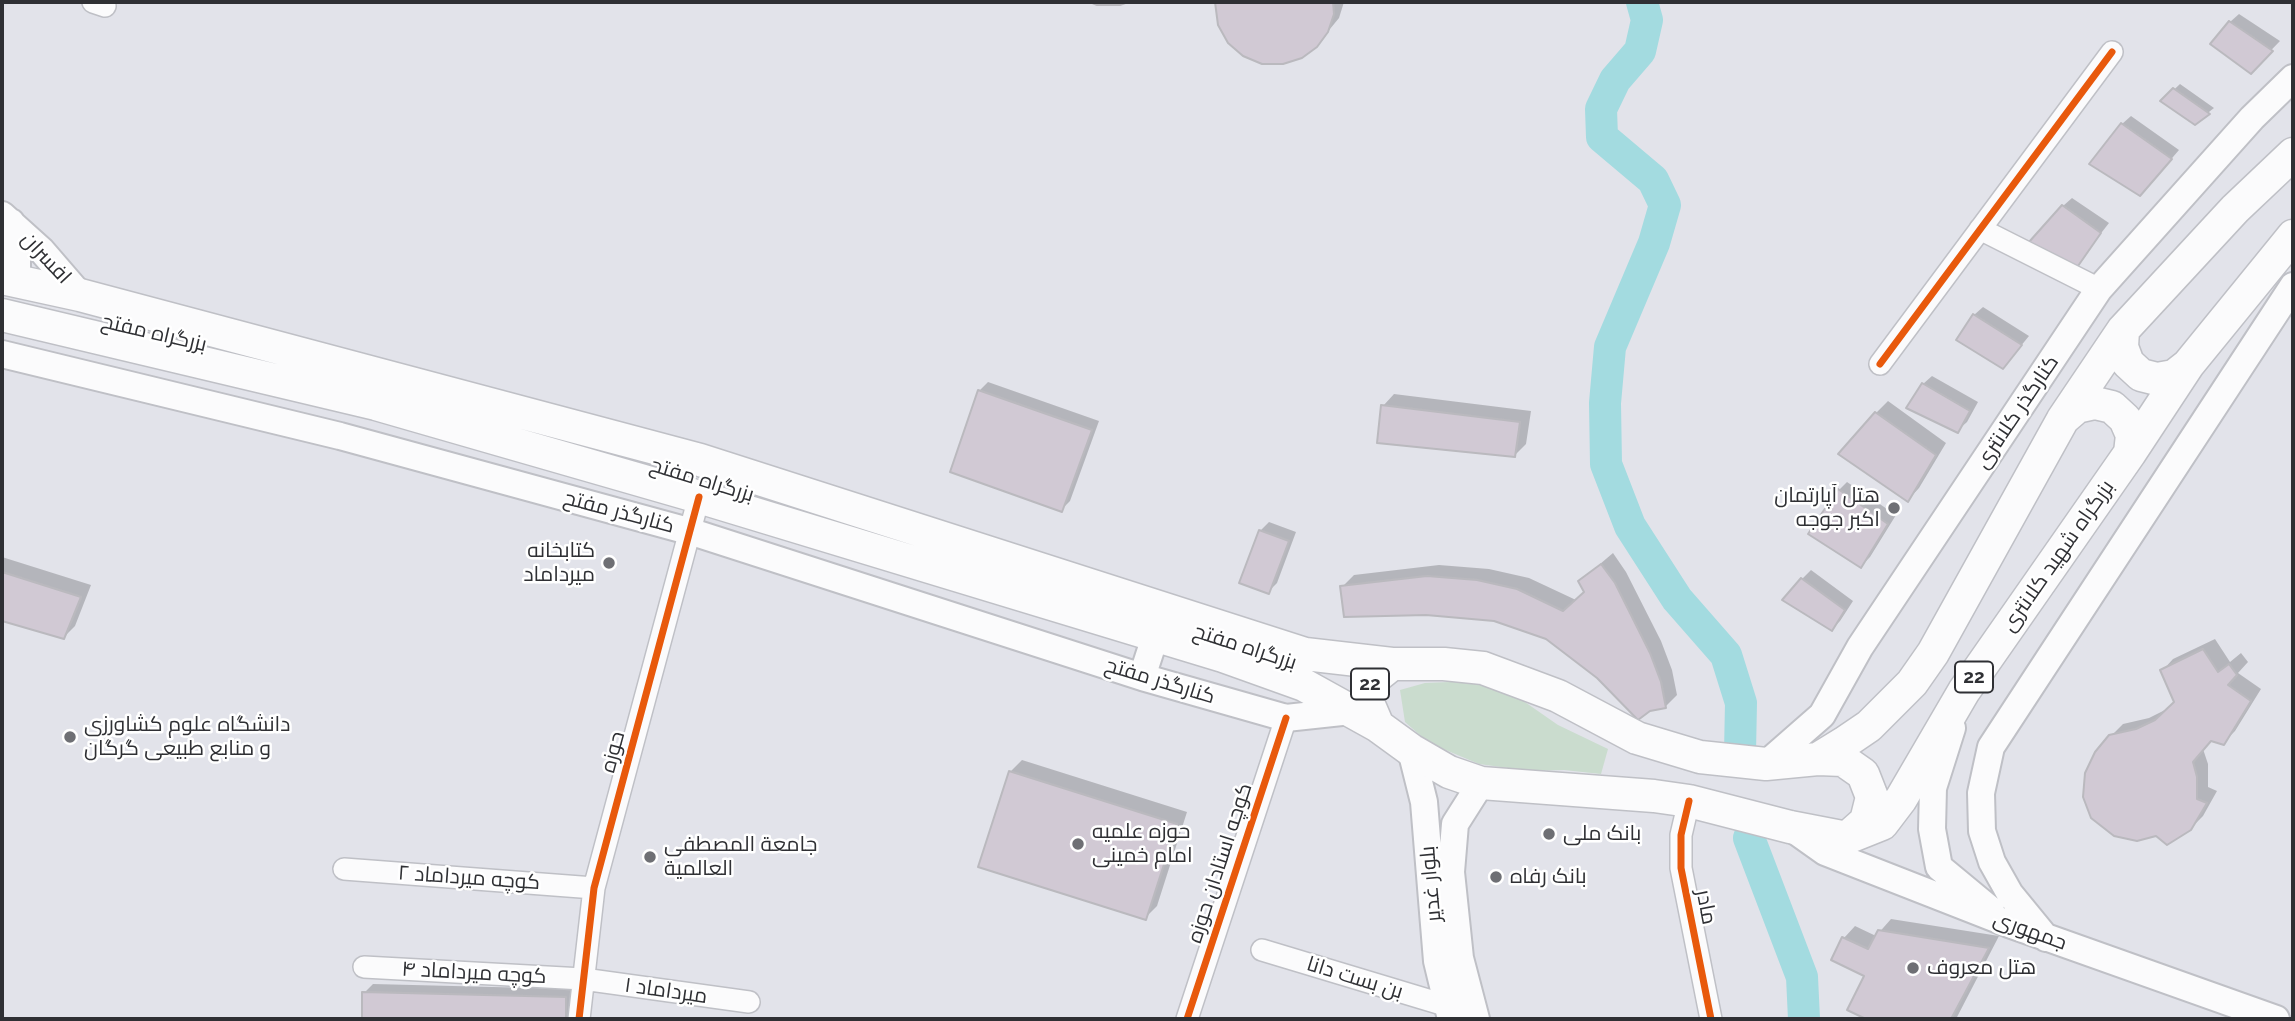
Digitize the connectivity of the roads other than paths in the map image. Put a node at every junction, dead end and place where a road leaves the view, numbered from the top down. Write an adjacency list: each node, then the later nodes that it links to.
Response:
1 (2112, 52): 5 (street)
2 (2293, 78): 9 (main road, کنارگذر کلانتری)
3 (2293, 154): 12 (highway, 22)
4 (6, 218): 7 (main road, افسران); 10 (main road, افسران)
5 (1980, 229): 9 (street); 14 (street)
6 (2293, 236): 15 (highway, بزرگراه شهید کلانتری / 22)
7 (8, 279): 10 (highway, بزرگراه مفتح / 22)
8 (2293, 285): 37 (main road)
9 (2099, 289): 29 (main road, کنارگذر کلانتری)
10 (80, 295): 21 (highway, بزرگراه مفتح / 22)
11 (2, 315): 18 (highway, بزرگراه مفتح / 22)
12 (2123, 330): 15 (highway); 16 (highway, 22)
13 (2, 354): 19 (main road, کنارگذر مفتح)
14 (1880, 364)
15 (2188, 365): 17 (highway, بزرگراه شهید کلانتری / 22)
16 (2063, 419): 17 (highway); 28 (highway, 22)
17 (2130, 453): 23 (highway, بزرگراه شهید کلانتری / 22)
18 (699, 497): 19 (street, حوزه); 20 (highway, بزرگراه مفتح / 22)
19 (692, 532): 22 (main road, کنارگذر مفتح); 35 (street, حوزه)
20 (1155, 637): 22 (main road); 24 (highway, بزرگراه مفتح / 22)
21 (1392, 664): 26 (highway, 22); 29 (highway, 22)
22 (1142, 677): 25 (main road, کنارگذر مفتح)
23 (1964, 691): 33 (highway, بزرگراه شهید کلانتری / 22); 36 (main road)
24 (1351, 711): 25 (main road, کنارگذر مفتح); 26 (highway, بزرگراه مفتح / 22)
25 (1286, 718): 45 (street, کوچه استادان حوزه)
26 (1378, 726): 27 (highway, 22)
27 (1411, 750): 30 (highway, 22); 42 (main road, بلوار غدیر)
28 (1818, 759): 29 (highway, 22); 33 (highway)
29 (1766, 764)
30 (1481, 783): 31 (highway, 22); 46 (main road, بلوار غدیر)
31 (1689, 801): 32 (highway, 22); 47 (street, مادر)
32 (1790, 827): 33 (highway, 22); 36 (main road, جمهوری)
33 (1847, 838)
34 (344, 869): 35 (street, کوچه میرداماد ۲)
35 (594, 888): 40 (street, حوزه)
36 (2009, 924): 37 (main road, جمهوری)
37 (2046, 938): 43 (main road, جمهوری)
38 (1262, 950): 42 (street, بن بست دانا)
39 (364, 967): 40 (street, کوچه میرداماد ۴)
40 (583, 979): 41 (street, ۱ میرداماد); 44 (street, حوزه)
41 (749, 1002)
42 (1450, 1013)
43 (2270, 1018)
44 (579, 1019)
45 (1188, 1019)
46 (1476, 1019)
47 (1711, 1019)

